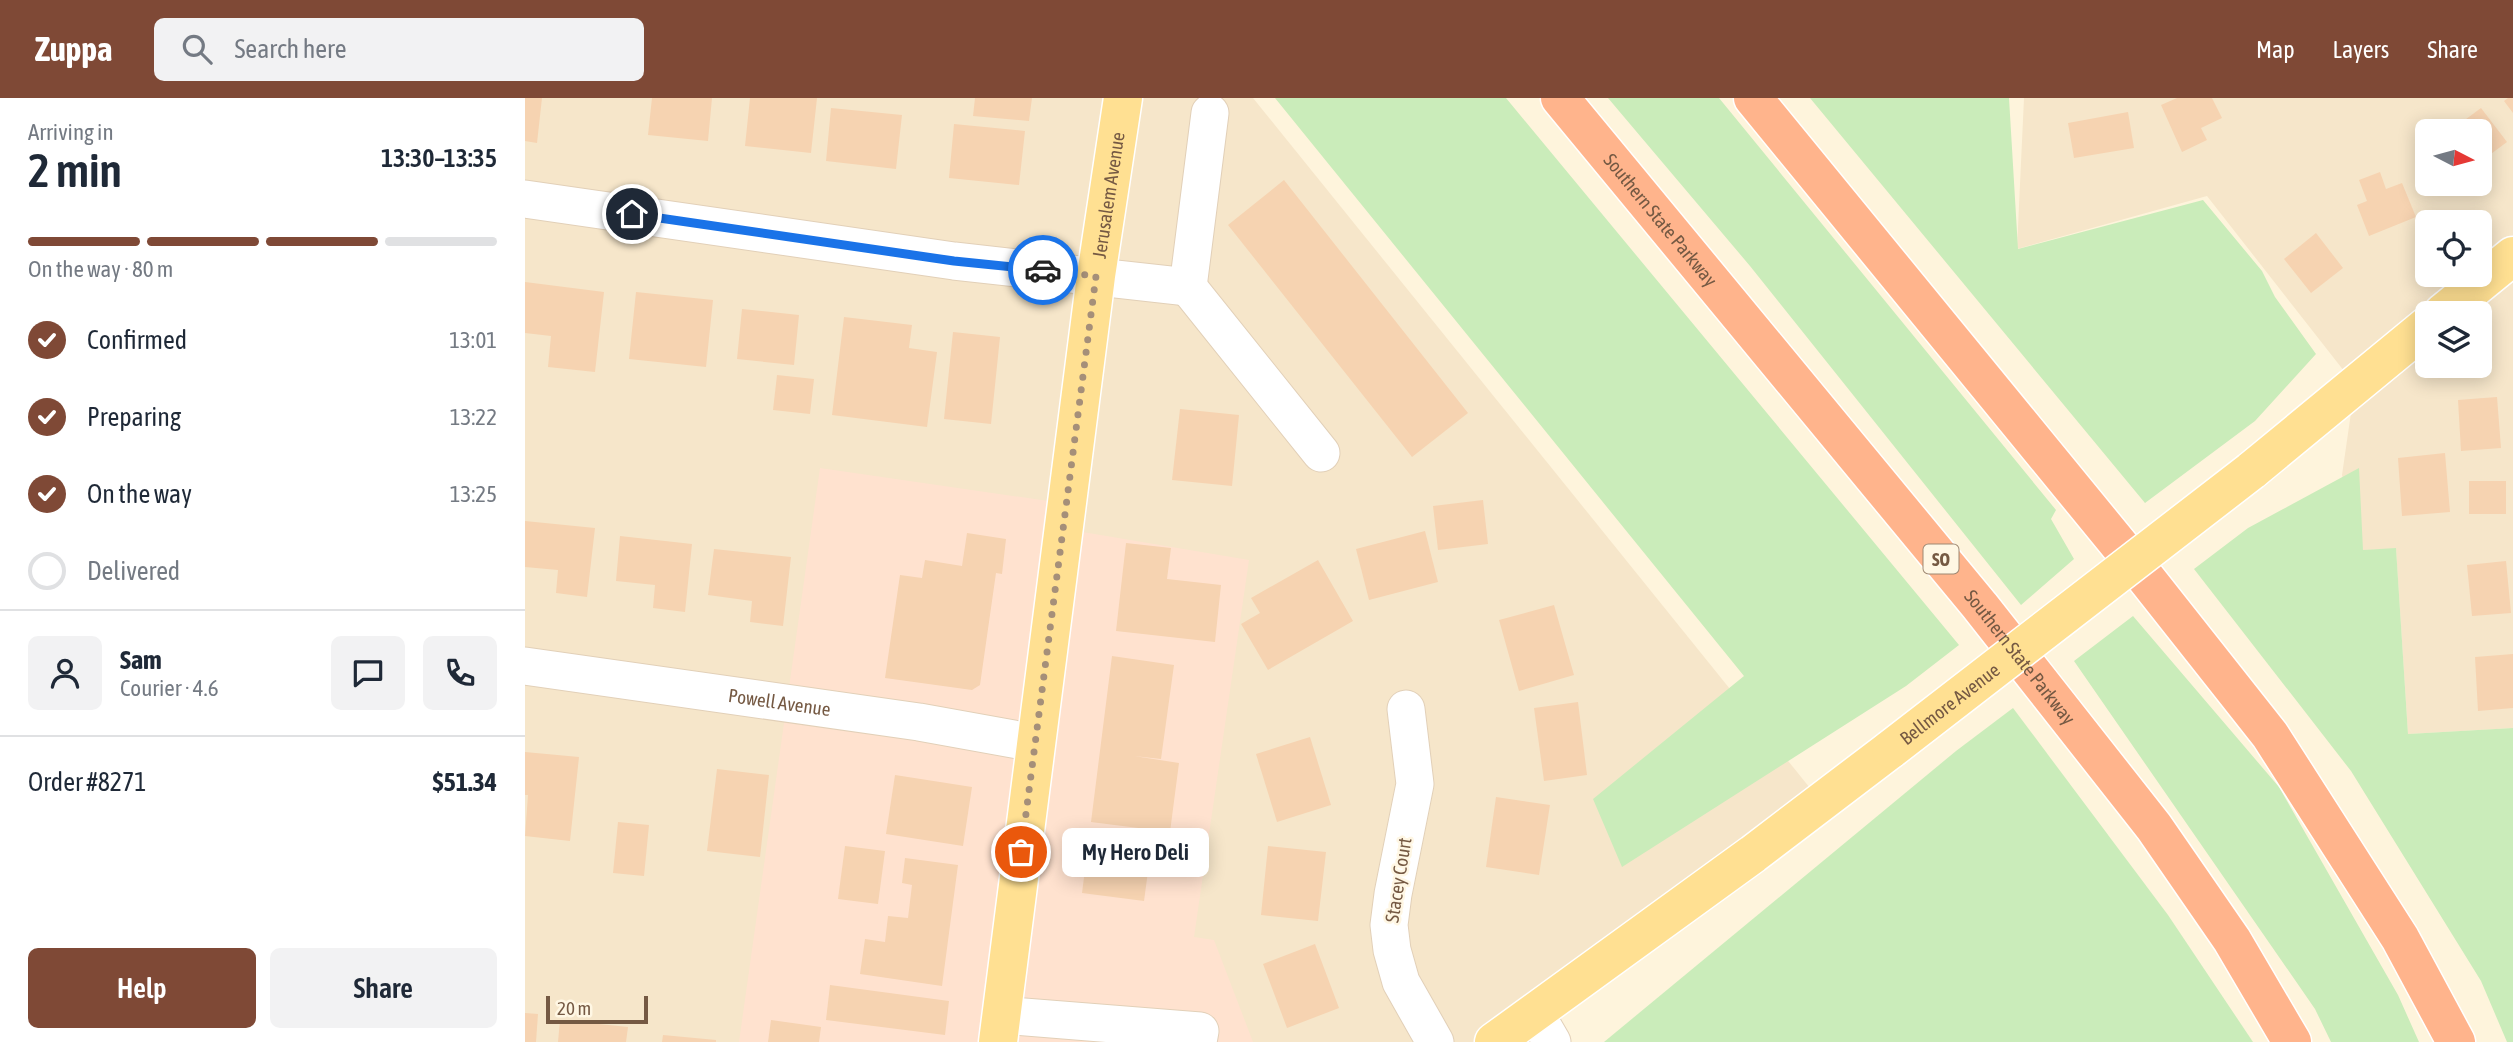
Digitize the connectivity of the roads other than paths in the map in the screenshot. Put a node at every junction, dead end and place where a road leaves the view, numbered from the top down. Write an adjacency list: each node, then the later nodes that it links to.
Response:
1 (1123, 98): 7 (main road, Jerusalem Avenue)
2 (1560, 98): 20 (highway, Southern State Parkway / SO)
3 (1753, 98): 21 (highway)
4 (1210, 113): 8 (street)
5 (525, 199): 7 (street)
6 (2513, 256): 9 (main road)
7 (1096, 276): 8 (street); 14 (main road, Jerusalem Avenue)
8 (1188, 287): 11 (street)
9 (2458, 301)
10 (2415, 336): 15 (main road, Bellmore Avenue, bridge)
11 (1321, 453)
12 (525, 666): 14 (street, Powell Avenue)
13 (1406, 709): 18 (street, Stacey Court)
14 (1035, 743): 16 (main road, Jerusalem Avenue)
15 (1544, 1027): 19 (main road, Bellmore Avenue)
16 (999, 1029): 17 (street)
17 (1198, 1042)
18 (1435, 1042)
19 (1494, 1042)
20 (2292, 1042)
21 (2456, 1042)

